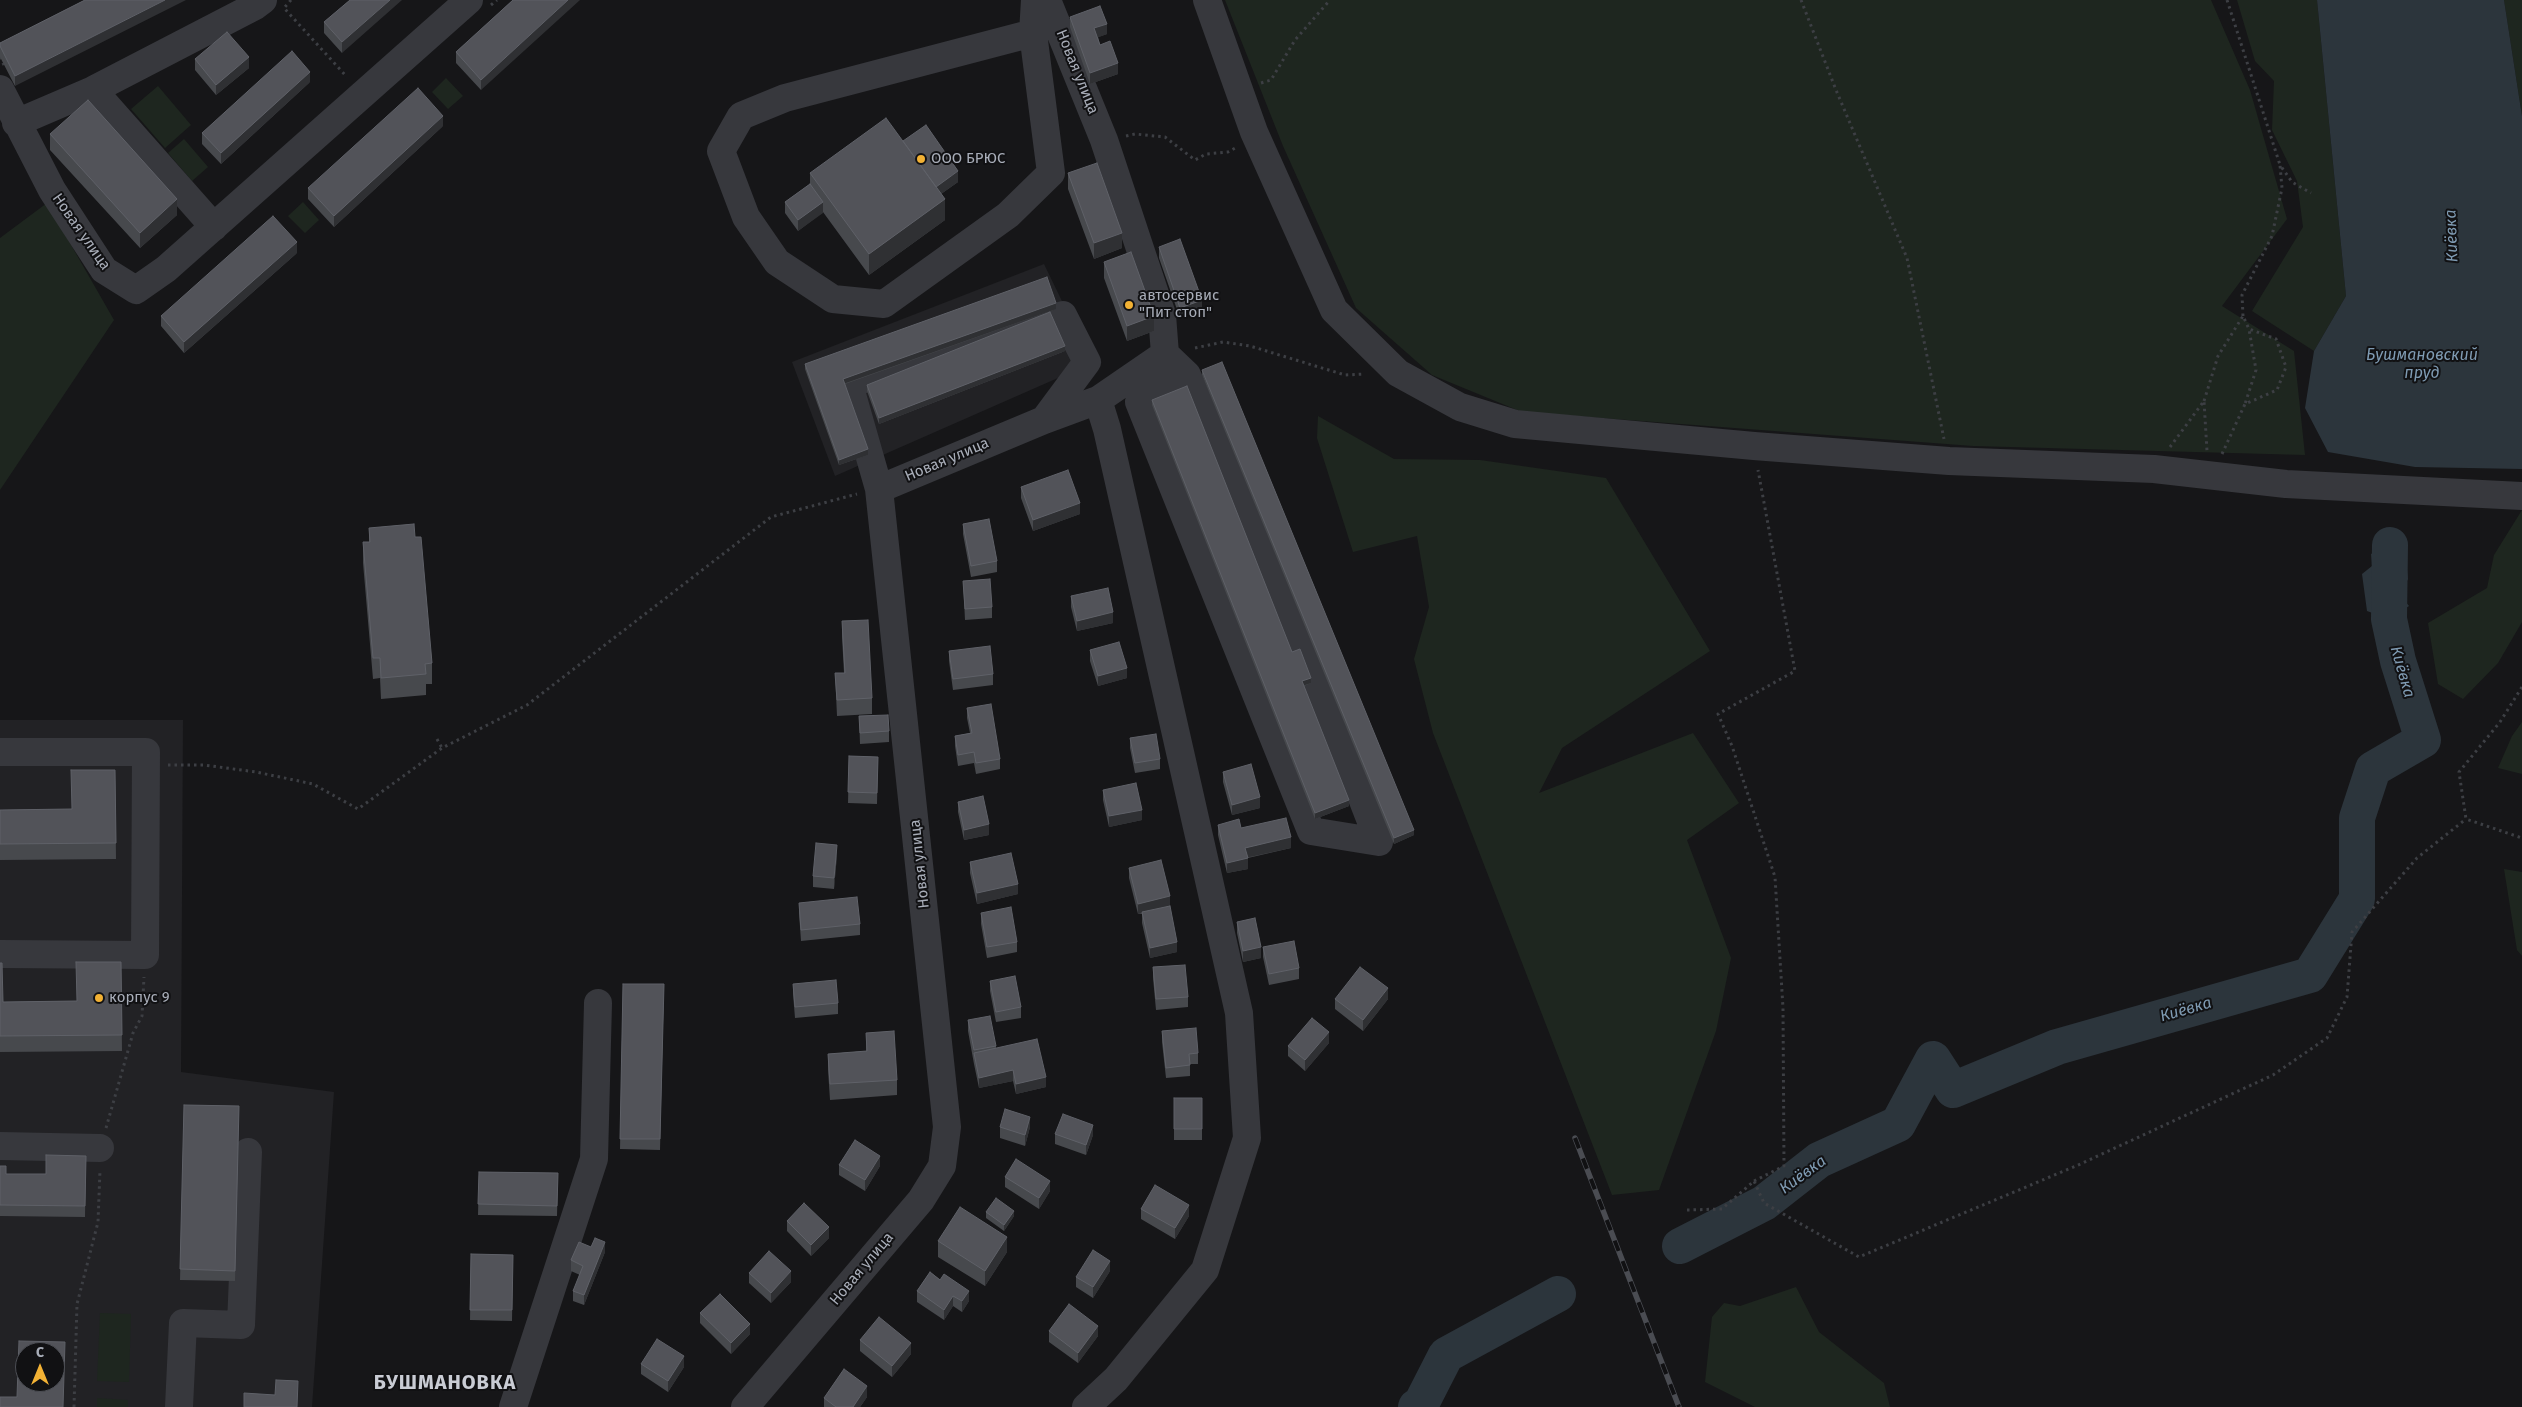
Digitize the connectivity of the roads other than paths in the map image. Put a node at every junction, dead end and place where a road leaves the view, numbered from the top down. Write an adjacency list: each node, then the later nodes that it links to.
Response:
1 (263, 0): 8 (street)
2 (469, 0): 10 (street, Новая улица)
3 (1035, 0): 6 (street)
4 (1047, 0): 11 (street, Новая улица)
5 (1207, 0): 16 (street)
6 (1033, 34): 6 (street)
7 (4, 81): 9 (street)
8 (93, 90): 9 (street); 10 (street)
9 (16, 123): 10 (street, Новая улица)
10 (214, 227)
11 (1165, 354): 12 (street); 13 (street, Новая улица)
12 (1187, 375): 12 (street)
13 (1098, 400): 14 (street, Новая улица); 26 (street)
14 (1044, 420): 15 (street, Новая улица); 15 (street)
15 (879, 489): 23 (street, Новая улица)
16 (2522, 496)
17 (0, 752): 18 (street)
18 (0, 954)
19 (598, 1003): 25 (street)
20 (0, 1146): 21 (street)
21 (100, 1148)
22 (248, 1152): 24 (street)
23 (747, 1406)
24 (179, 1407)
25 (513, 1407)
26 (1086, 1407)

